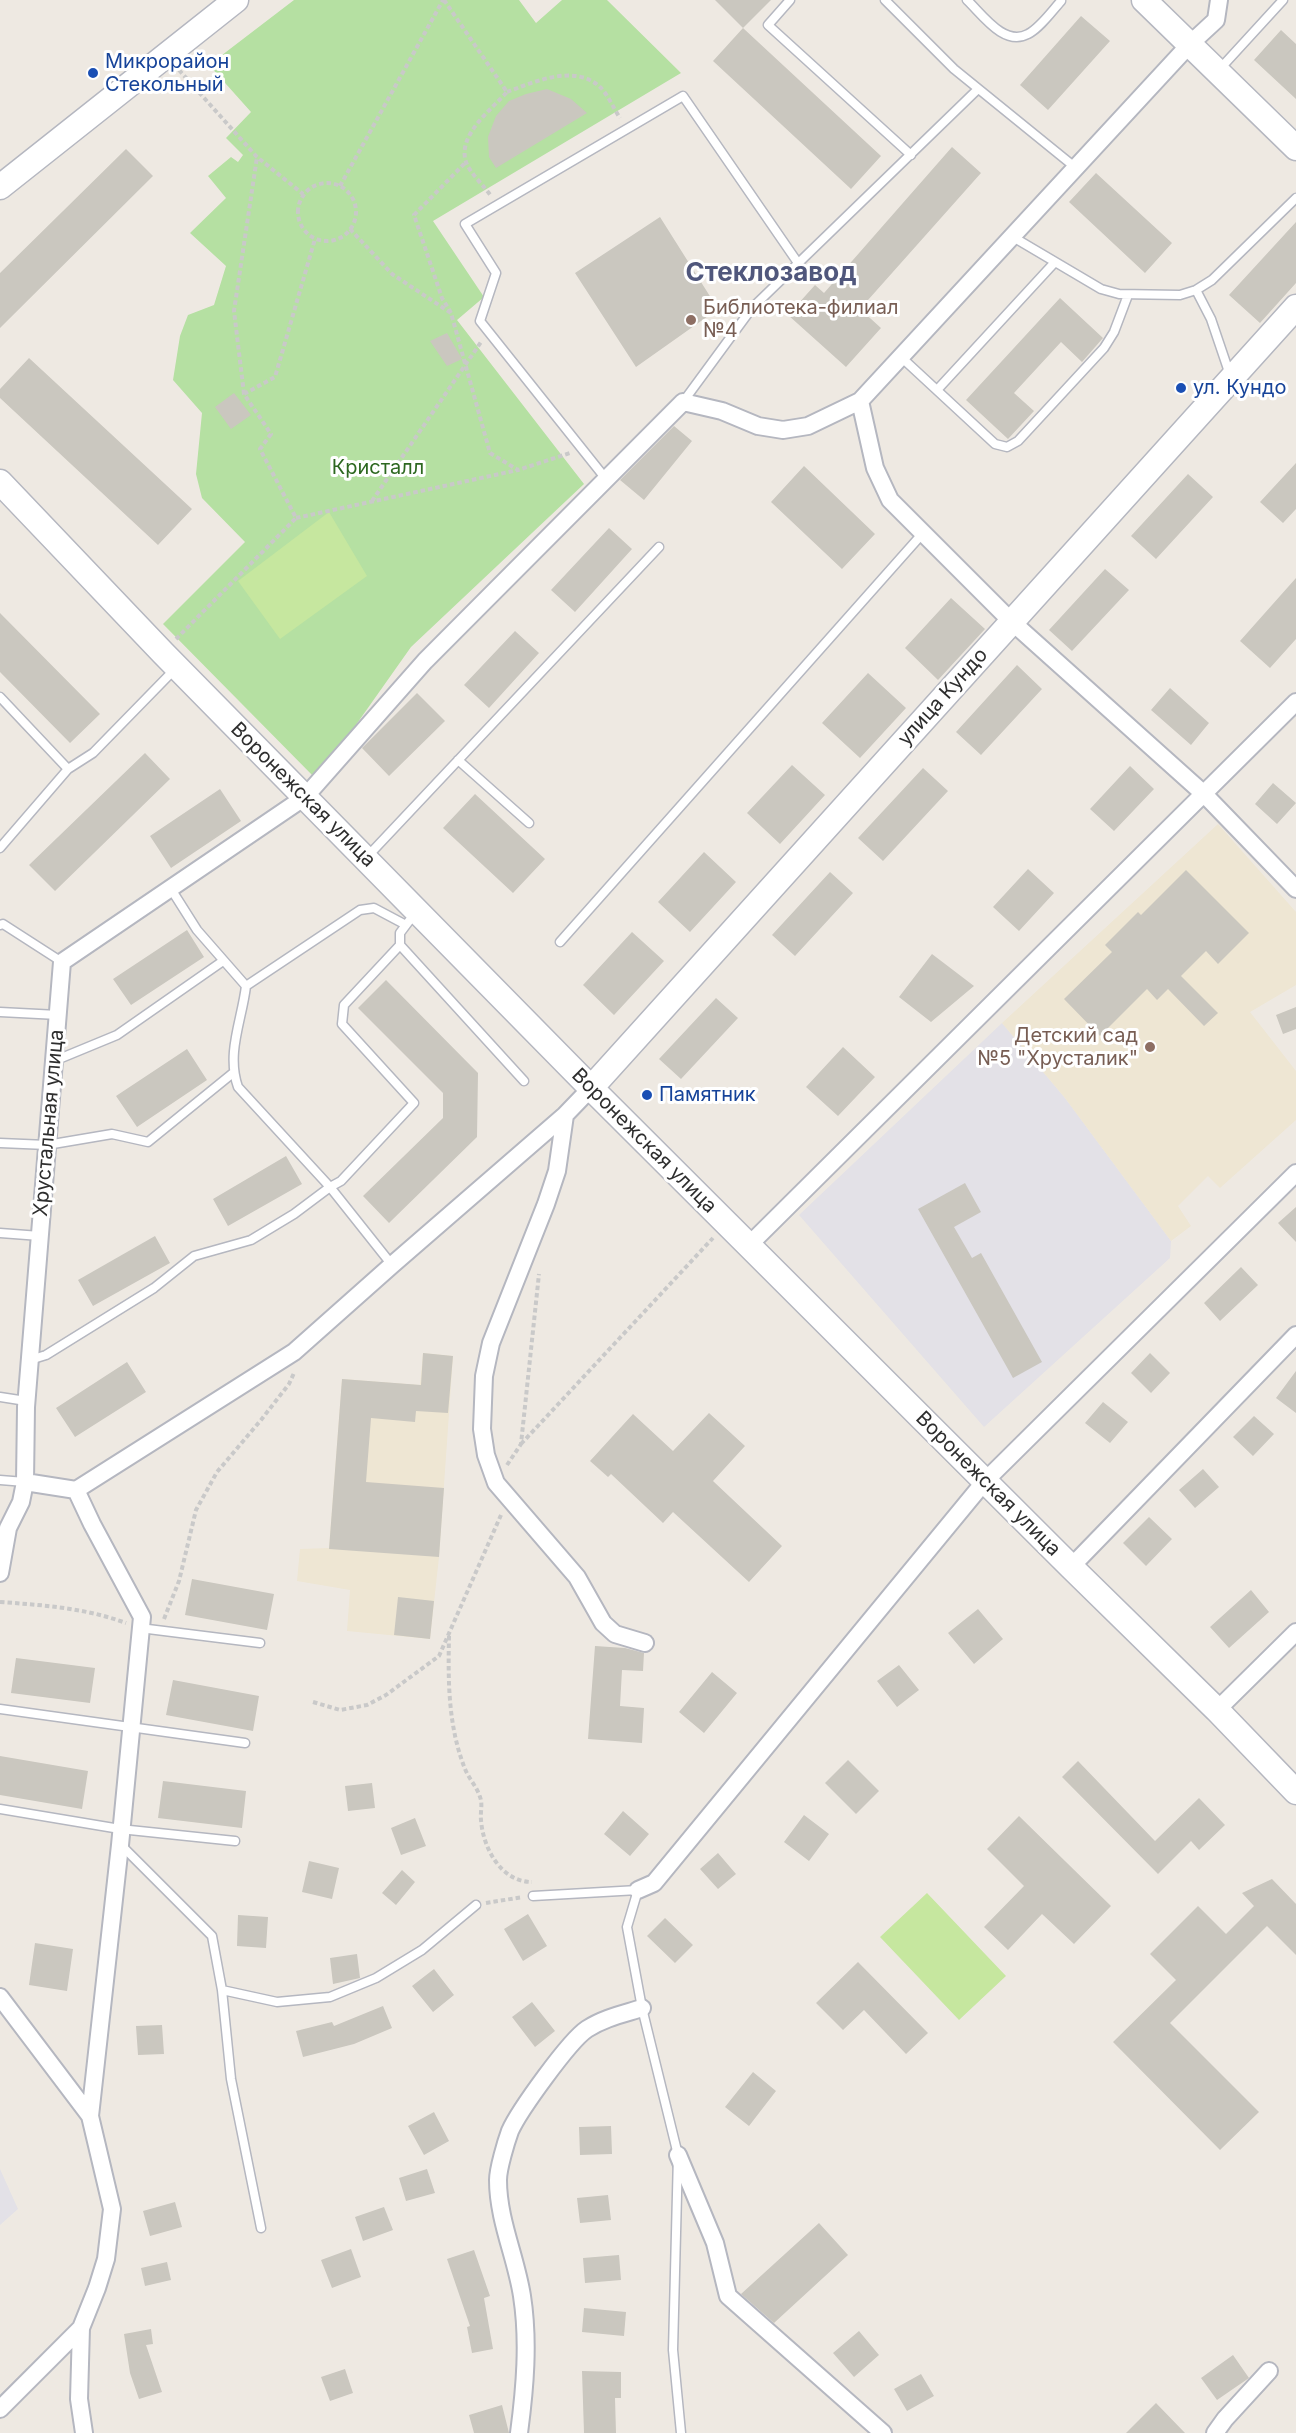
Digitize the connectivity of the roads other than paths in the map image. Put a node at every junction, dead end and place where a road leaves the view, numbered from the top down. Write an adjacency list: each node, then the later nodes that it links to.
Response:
1 (236, 0): 15 (street)
2 (790, 0): 13 (lane)
3 (885, 0): 11 (lane)
4 (967, 0): 8 (lane)
5 (1144, 0): 9 (street)
6 (1219, 0): 9 (street)
7 (1283, 0): 10 (lane)
8 (1061, 1)
9 (1190, 44): 10 (street); 14 (street)
10 (1218, 71): 12 (street)
11 (978, 89): 13 (lane); 14 (lane)
12 (1296, 148)
13 (911, 155): 19 (lane)
14 (1076, 168): 17 (street)
15 (0, 187)
16 (1296, 198): 20 (lane)
17 (1012, 237): 18 (lane); 23 (street)
18 (1055, 262): 21 (lane); 25 (lane)
19 (798, 263): 27 (lane); 28 (lane)
20 (1196, 290): 21 (lane); 24 (lane)
21 (1128, 295): 25 (lane)
22 (1296, 307): 24 (street, улица Кундо)
23 (901, 357): 25 (lane); 26 (street)
24 (1231, 378): 32 (street, улица Кундо)
25 (937, 390)
26 (860, 401): 27 (street); 30 (street)
27 (683, 402): 28 (street)
28 (606, 479): 39 (street)
29 (0, 482): 33 (street, Воронежская улица)
30 (922, 533): 32 (street); 47 (lane)
31 (659, 547): 36 (lane)
32 (1011, 621): 38 (street); 57 (street, улица Кундо)
33 (170, 660): 37 (lane); 39 (street, Воронежская улица)
34 (0, 697): 37 (lane)
35 (1296, 702): 38 (street)
36 (458, 760): 40 (lane); 42 (lane)
37 (68, 769): 41 (lane)
38 (1204, 794): 44 (street); 65 (street)
39 (305, 797): 42 (street, Воронежская улица); 43 (street)
40 (529, 823)
41 (0, 848)
42 (366, 859): 45 (street, Воронежская улица)
43 (171, 889): 49 (lane); 50 (street)
44 (1296, 889)
45 (411, 918): 48 (lane); 51 (lane); 57 (street, Воронежская улица)
46 (0, 925): 50 (lane)
47 (560, 942)
48 (400, 945): 56 (lane); 62 (lane)
49 (223, 961): 51 (lane); 54 (lane)
50 (62, 962): 53 (street, Хрустальная улица)
51 (246, 986): 55 (lane)
52 (0, 1012): 53 (lane)
53 (58, 1015): 54 (street, Хрустальная улица)
54 (54, 1061): 60 (street, Хрустальная улица)
55 (233, 1073): 60 (lane); 62 (lane)
56 (524, 1081)
57 (591, 1088): 58 (street); 65 (street, Воронежская улица)
58 (565, 1116): 66 (street); 80 (street)
59 (0, 1143): 60 (lane)
60 (47, 1145): 64 (street, Хрустальная улица)
61 (1296, 1173): 72 (street)
62 (330, 1187): 66 (lane); 68 (lane)
63 (0, 1233): 64 (lane)
64 (40, 1236): 68 (street, Хрустальная улица)
65 (748, 1246): 72 (street, Воронежская улица)
66 (392, 1265): 74 (street)
67 (1296, 1335): 75 (street)
68 (30, 1360): 70 (street, Хрустальная улица)
69 (0, 1396): 70 (lane)
70 (26, 1401): 73 (street, Хрустальная улица)
71 (0, 1480): 73 (lane)
72 (985, 1481): 75 (street, Воронежская улица); 89 (street)
73 (25, 1482): 74 (street); 76 (street, Хрустальная улица)
74 (76, 1490): 77 (street)
75 (1071, 1567): 82 (street, Воронежская улица)
76 (0, 1573)
77 (149, 1629): 79 (lane); 83 (street)
78 (1296, 1632): 82 (street)
79 (260, 1643)
80 (645, 1643)
81 (0, 1709): 83 (lane)
82 (1217, 1710): 85 (street, Воронежская улица)
83 (131, 1728): 84 (lane); 87 (street)
84 (245, 1743)
85 (1296, 1792)
86 (0, 1809): 87 (lane)
87 (120, 1837): 88 (lane); 92 (lane); 95 (street)
88 (235, 1841)
89 (638, 1890): 90 (lane); 94 (lane)
90 (533, 1896)
91 (476, 1905): 92 (lane)
92 (222, 1990): 97 (lane)
93 (0, 1997): 95 (street)
94 (642, 2008): 96 (lane); 102 (street)
95 (90, 2116): 98 (street)
96 (678, 2156): 103 (lane); 104 (street)
97 (261, 2228)
98 (81, 2328): 100 (street); 101 (street)
99 (1269, 2372): 105 (street)
100 (0, 2409)
101 (84, 2433)
102 (519, 2433)
103 (681, 2433)
104 (883, 2433)
105 (1215, 2433)

